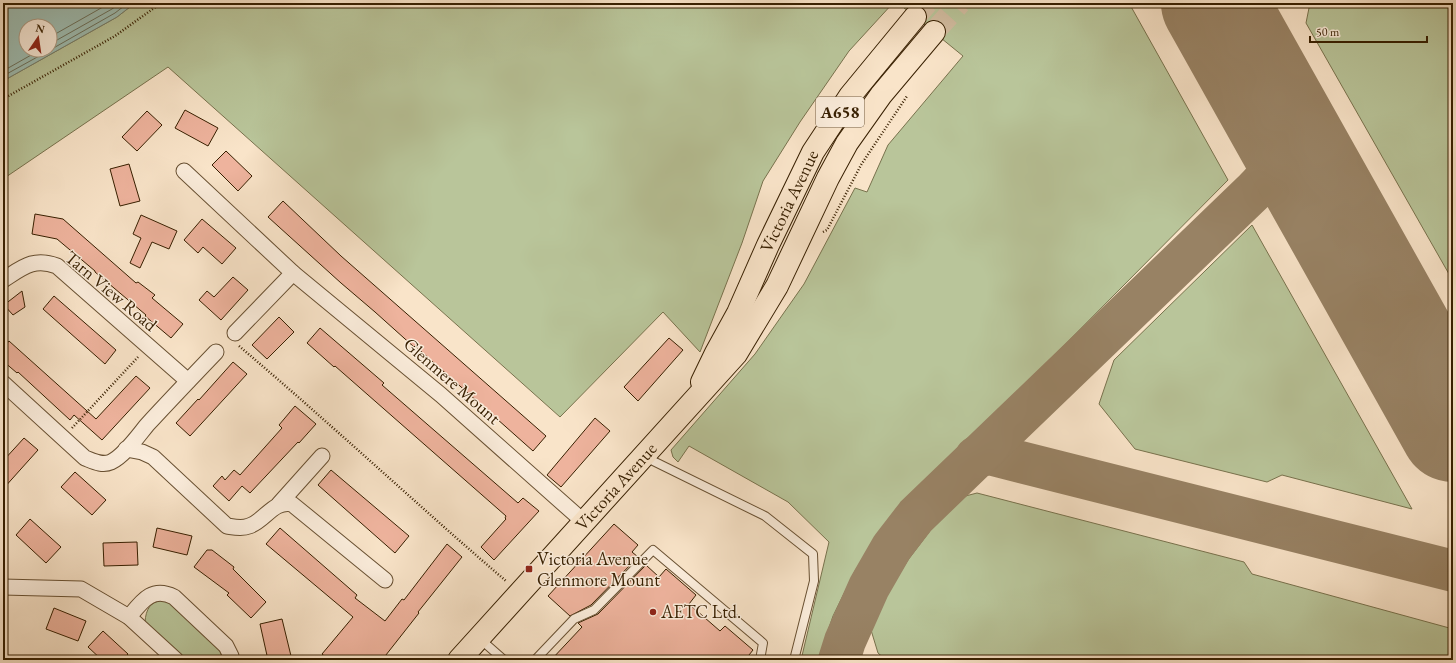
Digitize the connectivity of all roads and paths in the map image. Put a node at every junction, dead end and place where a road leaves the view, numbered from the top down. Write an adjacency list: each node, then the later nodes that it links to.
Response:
1 (161, 3): 5 (path)
2 (915, 17): 15 (highway, Victoria Avenue / A658)
3 (934, 32): 15 (highway, Victoria Avenue / A658)
4 (908, 93): 7 (path)
5 (3, 99)
6 (184, 171): 8 (street, Glenmere Mount)
7 (827, 230)
8 (293, 273): 10 (street); 21 (street, Glenmere Mount)
9 (3, 280): 11 (street, Tarn View Road)
10 (235, 338): 24 (path)
11 (148, 346): 13 (street, Tarn View Road); 16 (path)
12 (216, 352): 13 (street)
13 (188, 381): 17 (street)
14 (3, 383): 16 (street)
15 (692, 403): 19 (highway, Victoria Avenue / A658)
16 (63, 438): 17 (street)
17 (126, 449): 20 (street)
18 (322, 456): 20 (street)
19 (644, 457): 21 (highway, Victoria Avenue / A658); 33 (lane)
20 (279, 504): 22 (street)
21 (584, 522): 24 (highway, Victoria Avenue / A658)
22 (385, 580)
23 (3, 587): 25 (street)
24 (520, 593): 26 (highway, Victoria Avenue / A658)
25 (130, 617): 27 (street); 28 (street)
26 (479, 638): 29 (highway, Victoria Avenue / A658); 30 (lane)
27 (176, 660)
28 (231, 660)
29 (459, 660)
30 (504, 660)
31 (535, 660): 32 (lane)
32 (760, 660)
33 (794, 660)

